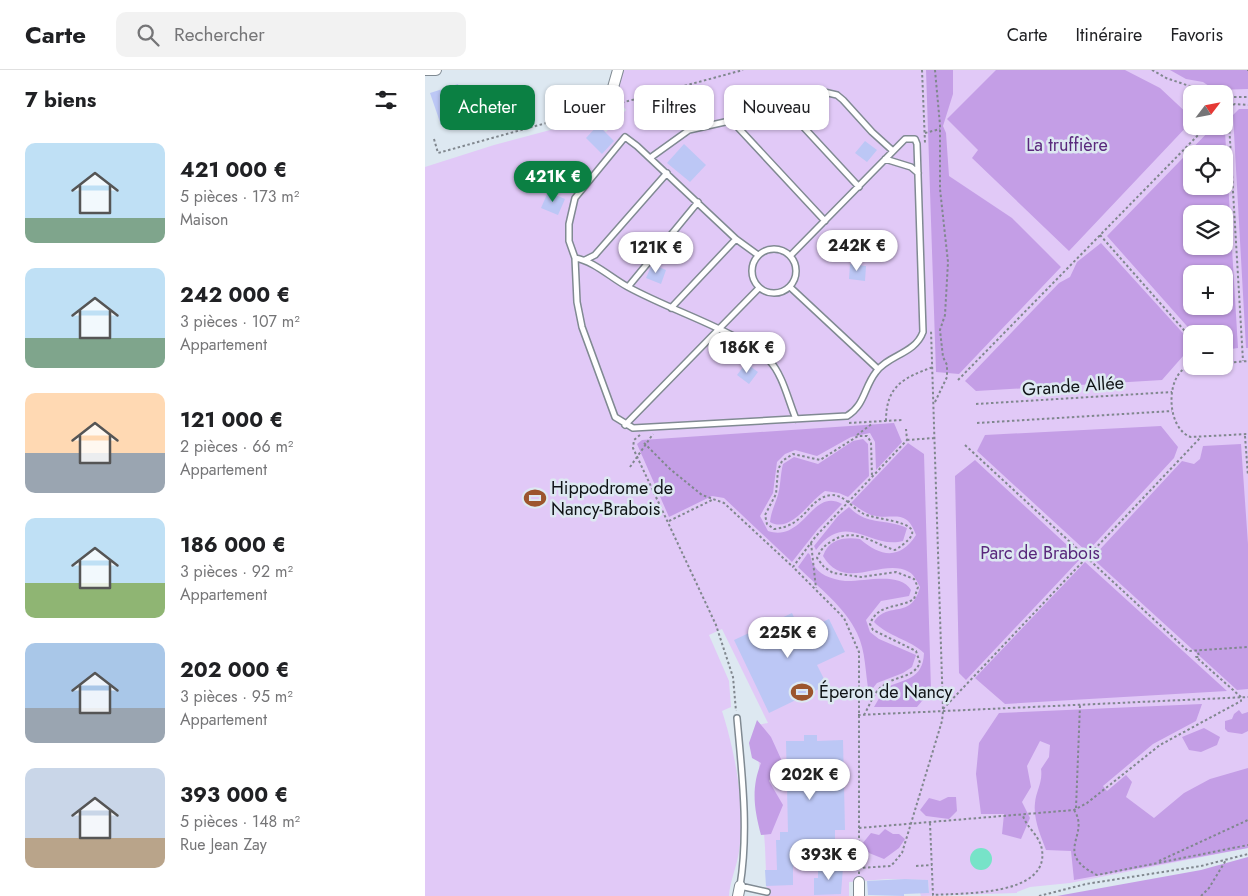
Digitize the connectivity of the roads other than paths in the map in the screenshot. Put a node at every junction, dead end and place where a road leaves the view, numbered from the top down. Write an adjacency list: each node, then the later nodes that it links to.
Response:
1 (425, 70): 2 (street)
2 (436, 70)
3 (618, 70): 4 (street)
4 (614, 85)
5 (829, 93): 9 (lane)
6 (724, 123): 10 (lane)
7 (740, 130): 16 (lane)
8 (806, 130): 14 (lane)
9 (893, 151): 11 (lane); 13 (lane)
10 (651, 158): 12 (lane); 20 (lane)
11 (885, 159): 13 (lane); 14 (lane)
12 (667, 173): 15 (lane); 21 (lane)
13 (918, 173): 27 (lane)
14 (859, 187): 16 (lane)
15 (698, 202): 17 (lane); 22 (lane)
16 (825, 221): 19 (lane)
17 (736, 239): 18 (lane); 25 (lane)
18 (758, 256): 19 (lane); 24 (lane)
19 (790, 256): 23 (lane)
20 (575, 258): 21 (lane); 29 (lane)
21 (585, 260): 22 (lane)
22 (628, 287): 25 (lane)
23 (790, 287): 24 (lane); 27 (lane)
24 (759, 288): 26 (lane)
25 (671, 308): 26 (lane)
26 (719, 327): 28 (lane); 29 (lane)
27 (878, 369): 28 (lane)
28 (796, 418): 29 (lane)
29 (625, 425)
30 (737, 718): 32 (lane)
31 (859, 882): 34 (street)
32 (739, 891): 33 (lane)
33 (767, 892)
34 (859, 896)

